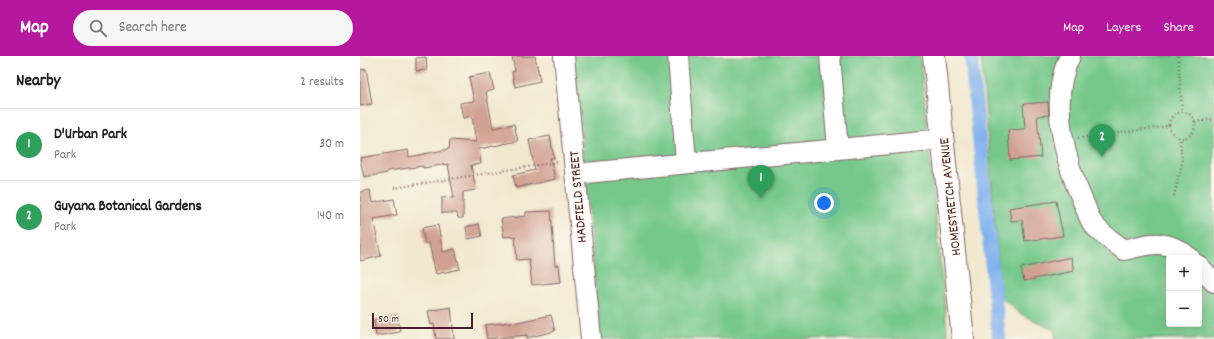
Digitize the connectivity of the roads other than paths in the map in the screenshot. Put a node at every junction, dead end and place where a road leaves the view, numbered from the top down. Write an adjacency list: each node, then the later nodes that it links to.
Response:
1 (564, 56): 9 (street, HADFIELD STREET)
2 (678, 56): 8 (street)
3 (830, 56): 7 (street)
4 (934, 56): 6 (main road, HOMESTRETCH AVENUE)
5 (1070, 56): 10 (street)
6 (943, 139): 7 (street); 14 (main road, HOMESTRETCH AVENUE)
7 (838, 149): 8 (street)
8 (686, 163): 9 (street)
9 (574, 166): 13 (street, HADFIELD STREET)
10 (1186, 255)
11 (1202, 269): 12 (street)
12 (1214, 282)
13 (591, 339)
14 (963, 339)

